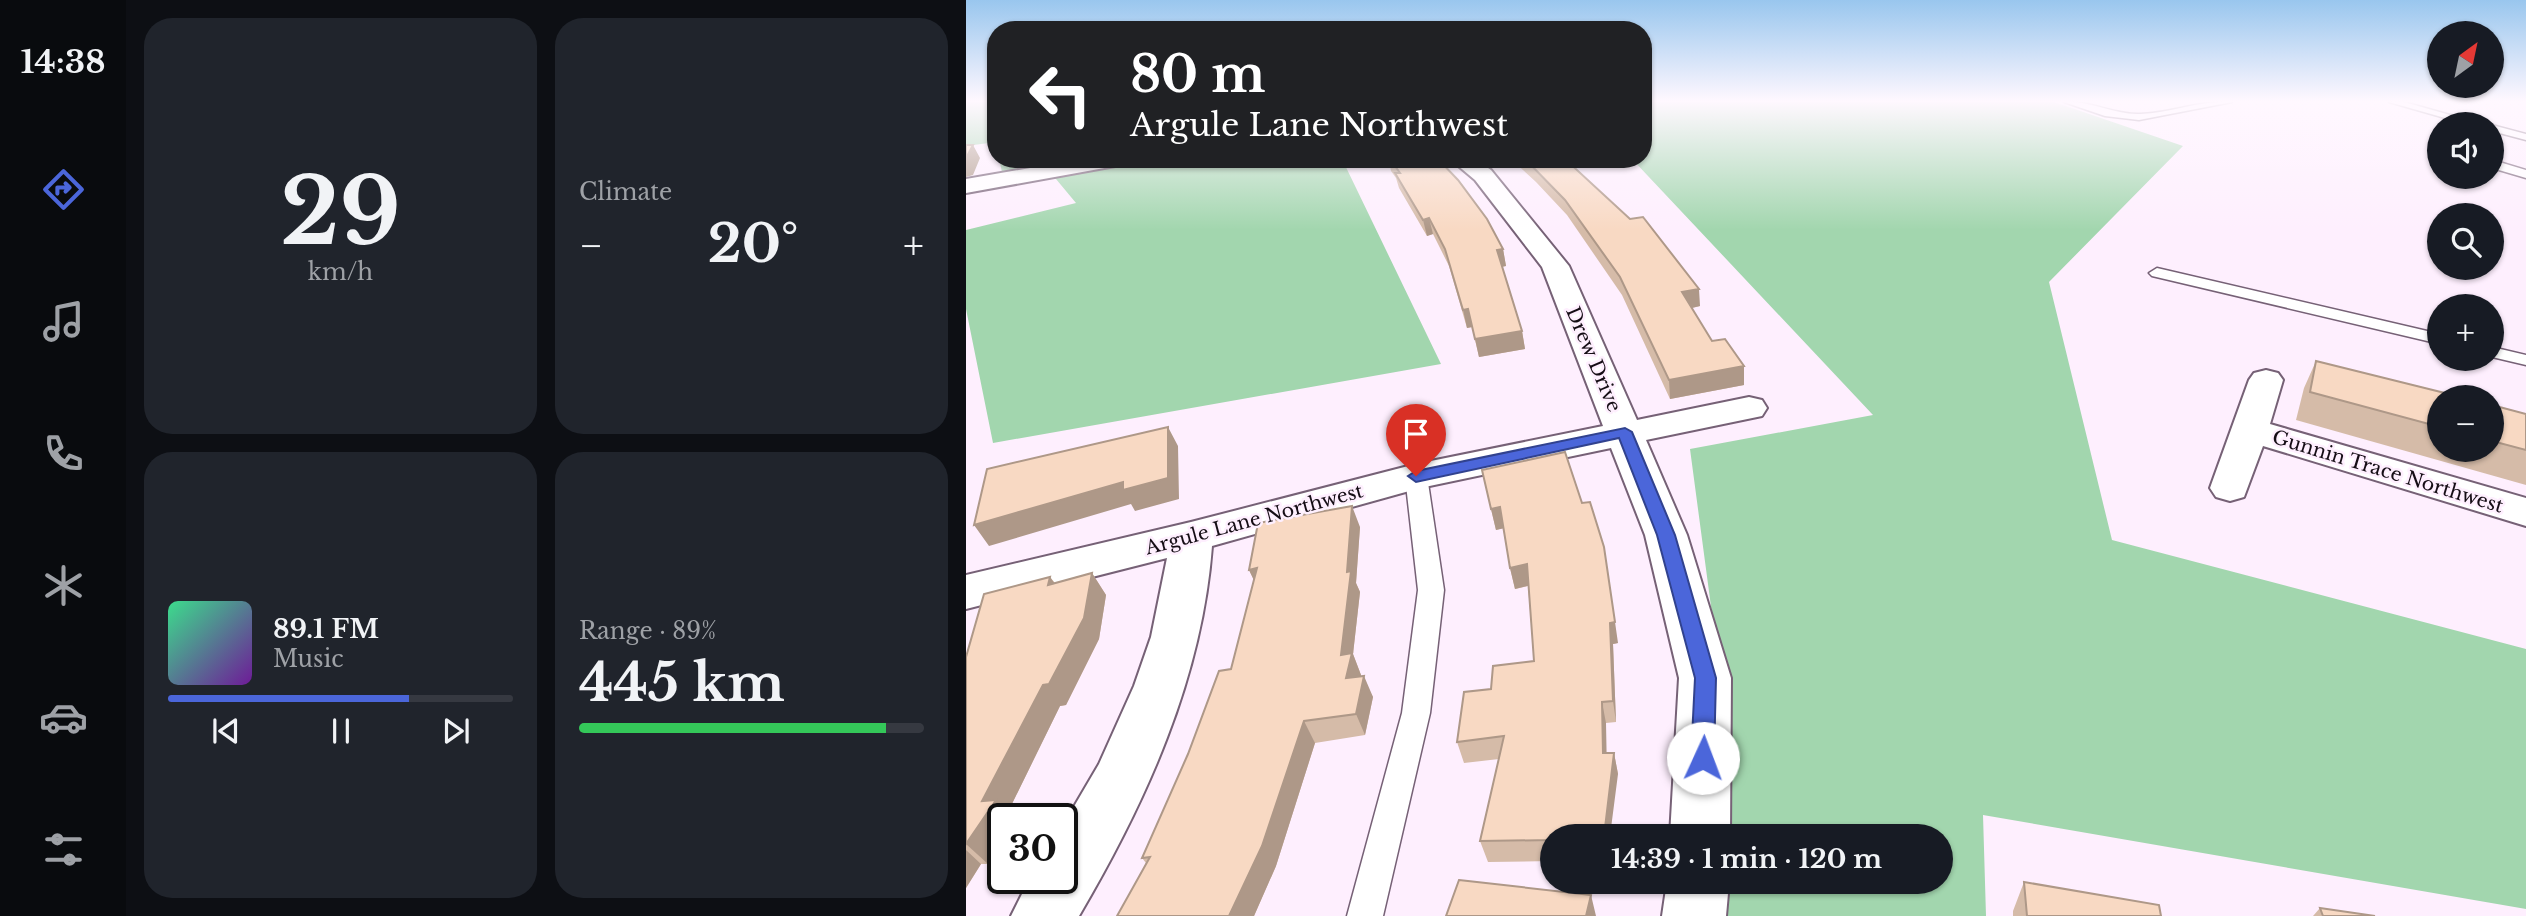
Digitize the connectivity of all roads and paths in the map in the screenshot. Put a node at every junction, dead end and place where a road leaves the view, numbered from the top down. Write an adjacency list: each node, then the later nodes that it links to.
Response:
1 (2526, 158): 4 (lane)
2 (1069, 168): 5 (street)
3 (1473, 168): 13 (street, Drew Drive)
4 (2526, 174)
5 (966, 186)
6 (2157, 273): 7 (lane)
7 (2427, 336)
8 (2504, 355): 9 (lane)
9 (2526, 360)
10 (2266, 380): 12 (street)
11 (1749, 408): 13 (street, Argule Lane Northwest)
12 (2250, 430): 15 (street); 16 (street, Gunnin Trace Northwest)
13 (1625, 432): 14 (street, Argule Lane Northwest); 19 (street, Drew Drive)
14 (1416, 476): 17 (street, Argule Lane Northwest); 22 (lane)
15 (2230, 488)
16 (2526, 512)
17 (1191, 537): 18 (street, Argule Lane Northwest); 21 (street)
18 (966, 592)
19 (1700, 824)
20 (1697, 894): 23 (street)
21 (1043, 916)
22 (1365, 916)
23 (1694, 916)

